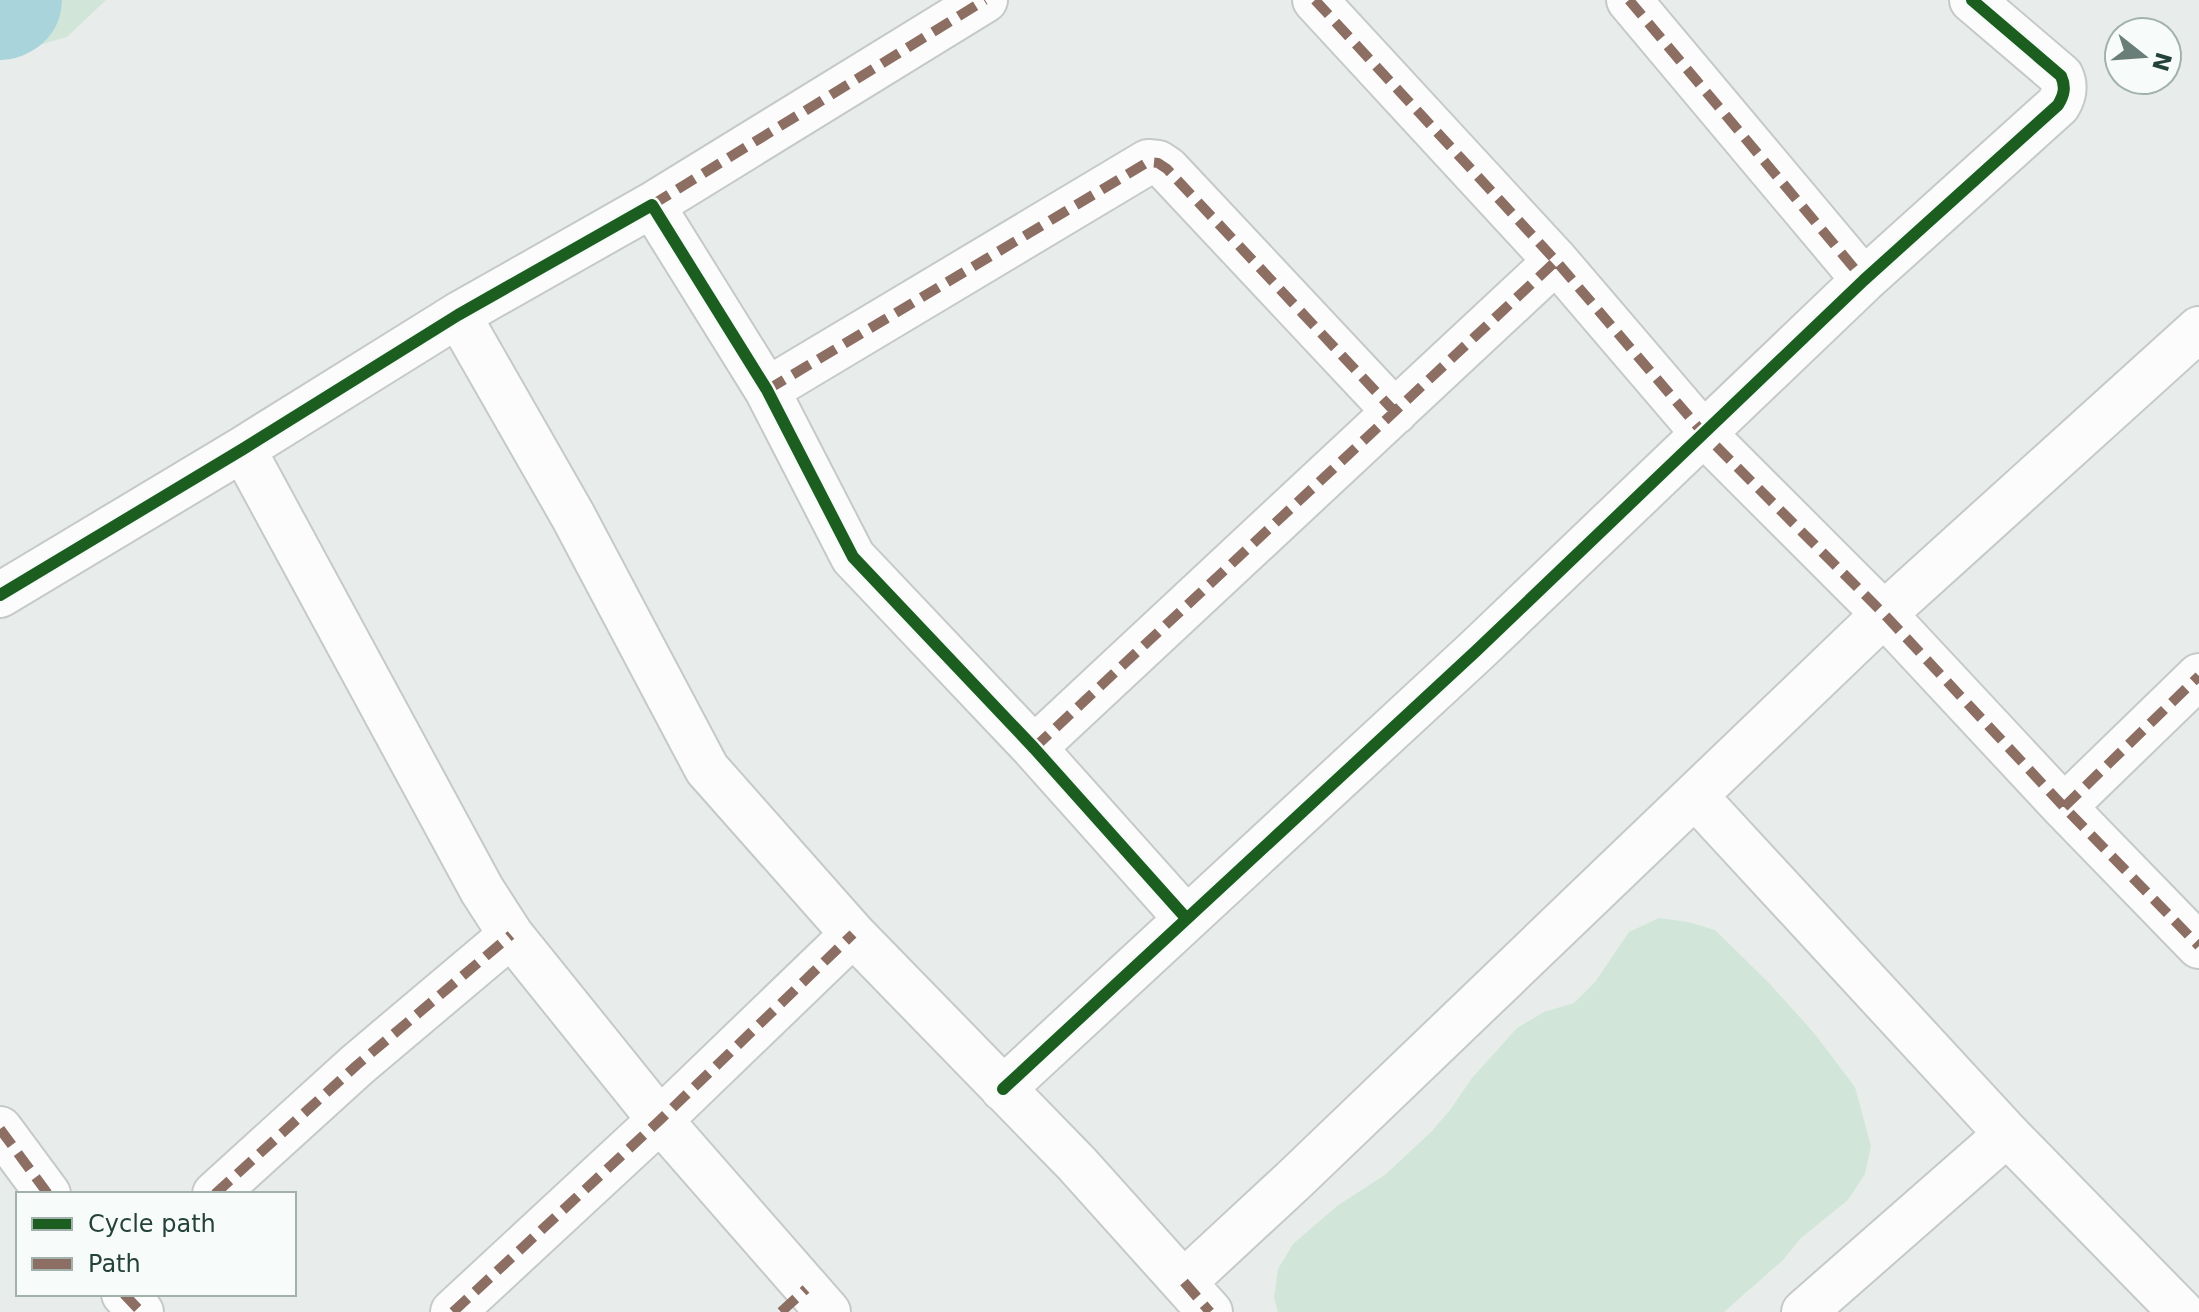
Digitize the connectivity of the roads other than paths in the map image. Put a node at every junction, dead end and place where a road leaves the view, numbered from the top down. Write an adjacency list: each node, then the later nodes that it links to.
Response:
1 (985, 0): 5 (street)
2 (1315, 0): 6 (street)
3 (1629, 0): 7 (street)
4 (1972, 0): 7 (street)
5 (652, 205): 8 (street); 10 (street)
6 (1556, 261): 11 (street); 12 (street)
7 (1864, 280): 12 (street)
8 (458, 315): 13 (street); 21 (street)
9 (2199, 329): 15 (street)
10 (767, 390): 11 (street); 17 (street)
11 (1395, 412): 17 (street)
12 (1704, 434): 15 (street); 20 (street)
13 (243, 449): 14 (street); 22 (street)
14 (0, 595)
15 (1884, 614): 18 (street); 19 (street)
16 (2199, 676): 19 (street)
17 (1034, 748): 20 (street)
18 (1695, 796): 27 (street); 31 (street)
19 (2064, 807): 23 (street)
20 (1186, 918): 24 (street)
21 (853, 934): 24 (street); 25 (street)
22 (511, 935): 25 (street); 29 (street)
23 (2199, 946)
24 (1003, 1089): 31 (street)
25 (660, 1120): 32 (street); 35 (street)
26 (0, 1129): 28 (street)
27 (2007, 1134): 33 (street); 36 (street)
28 (47, 1192)
29 (217, 1192)
30 (126, 1296): 34 (street)
31 (1197, 1297)
32 (805, 1304)
33 (1815, 1308)
34 (141, 1312)
35 (453, 1312)
36 (2181, 1312)

